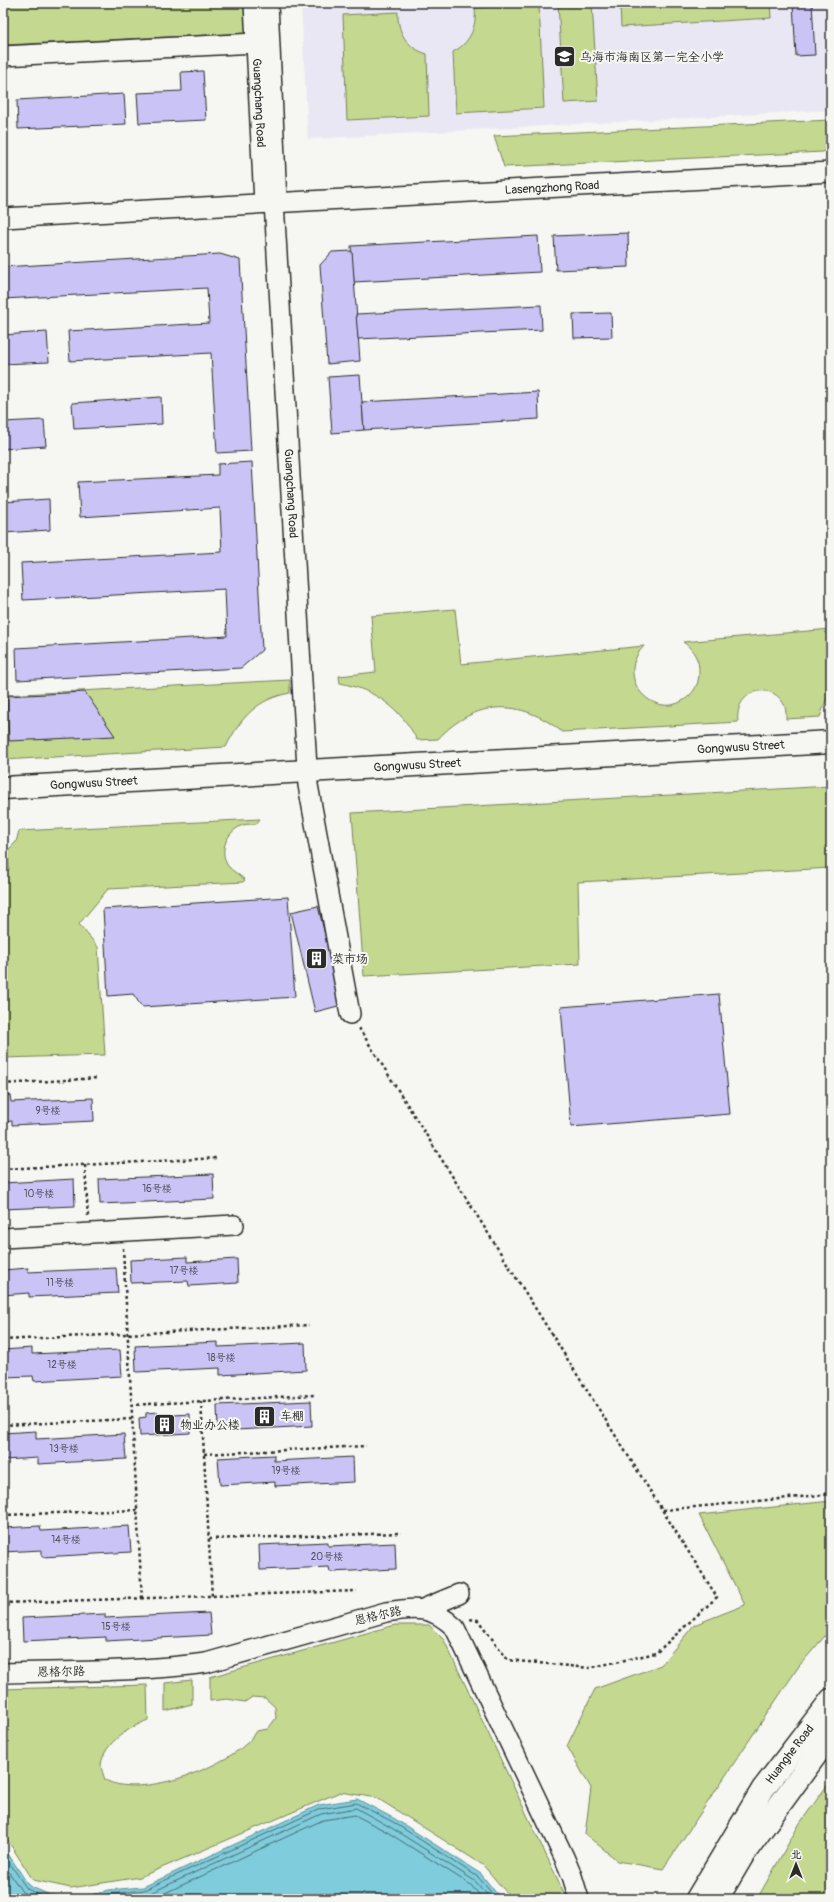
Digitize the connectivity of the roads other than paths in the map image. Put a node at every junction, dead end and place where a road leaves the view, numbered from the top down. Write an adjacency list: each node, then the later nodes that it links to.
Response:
1 (254, 3): 3 (street, Guangchang Road)
2 (268, 3): 6 (street, Guangchang Road)
3 (256, 43): 4 (street); 6 (street, Guangchang Road)
4 (3, 56)
5 (831, 172): 6 (street, Lasengzhong Road)
6 (272, 202): 7 (street, Lasengzhong Road); 10 (street, Guangchang Road)
7 (3, 218)
8 (831, 742): 10 (main road, Gongwusu Street)
9 (831, 757): 10 (main road, Gongwusu Street)
10 (308, 778): 11 (main road, Gongwusu Street); 12 (main road, Gongwusu Street); 13 (street, Guangchang Road)
11 (3, 788)
12 (3, 802)
13 (350, 1014)
14 (234, 1225): 15 (street)
15 (3, 1238)
16 (459, 1594): 17 (street)
17 (423, 1609): 18 (street, 恩格尔路); 23 (street, 恩格尔路)
18 (3, 1673)
19 (831, 1700): 21 (main road, Huanghe Road)
20 (831, 1734): 22 (main road, Huanghe Road)
21 (763, 1789): 24 (main road); 25 (main road)
22 (780, 1803): 26 (main road); 27 (main road)
23 (579, 1899)
24 (697, 1899)
25 (701, 1899)
26 (717, 1899)
27 (730, 1899)

